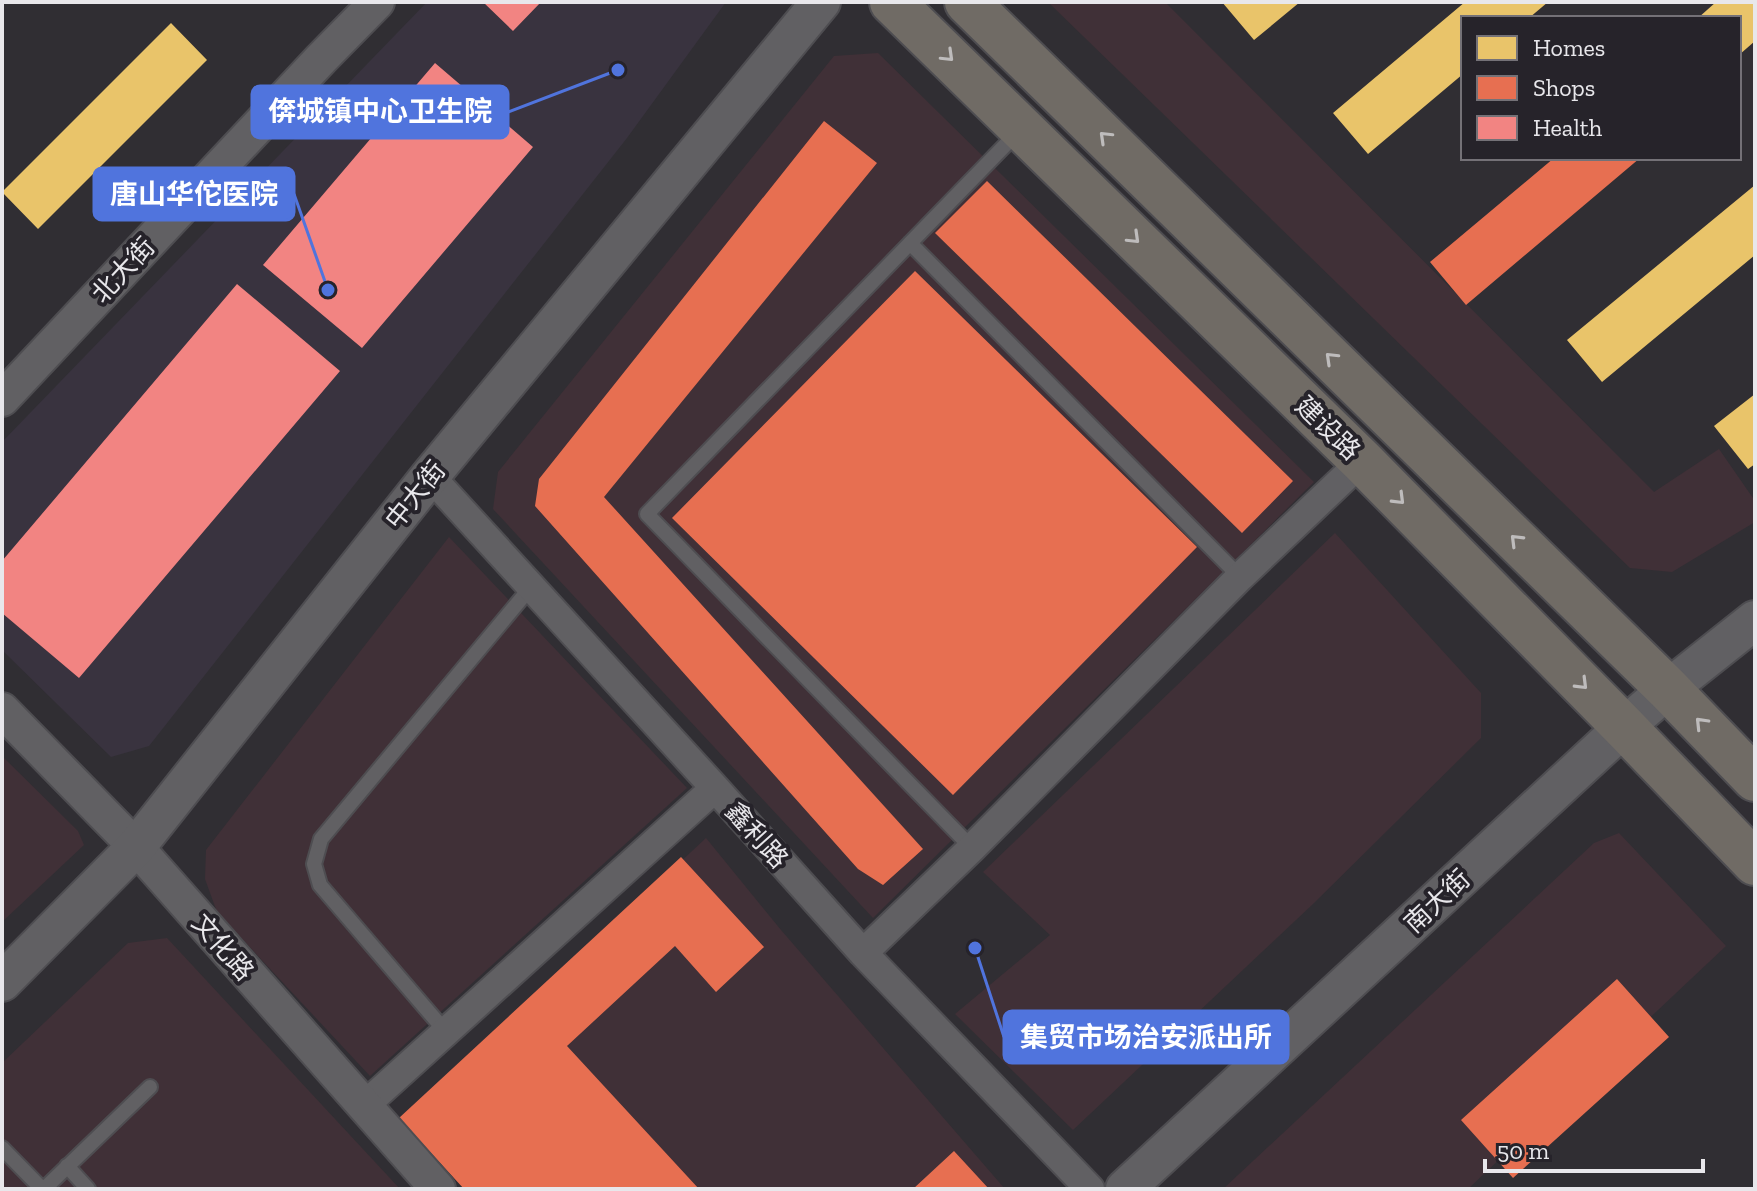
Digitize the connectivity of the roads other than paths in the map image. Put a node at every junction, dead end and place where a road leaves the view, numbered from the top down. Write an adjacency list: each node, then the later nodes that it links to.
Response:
1 (377, 2): 7 (street, 北大街)
2 (821, 2): 9 (main road, 中大街)
3 (892, 2): 5 (main road, 建设路, one-way to 5)
4 (967, 2): 13 (main road, 建设路, one-way to 4)
5 (1022, 129): 6 (lane); 8 (main road, 建设路, one-way to 8)
6 (910, 243): 10 (lane); 19 (lane)
7 (2, 399)
8 (1362, 461): 10 (street); 15 (main road, 建设路, one-way to 15)
9 (430, 476): 11 (street, 鑫利路); 18 (main road, 中大街)
10 (1240, 577): 19 (street)
11 (531, 587): 17 (street, 鑫利路); 23 (lane)
12 (1755, 620): 13 (main road, 南大街)
13 (1668, 689): 15 (main road, 南大街); 16 (main road, 建设路, one-way to 13)
14 (2, 710): 18 (street, 文化路)
15 (1624, 727): 20 (main road, 建设路); 32 (main road, 南大街)
16 (1755, 779)
17 (715, 788): 21 (street, 鑫利路); 23 (street)
18 (136, 847): 22 (main road, 中大街); 25 (street, 文化路)
19 (972, 848): 21 (street)
20 (1755, 863)
21 (863, 953): 31 (street, 鑫利路)
22 (2, 982)
23 (446, 1032): 25 (street)
24 (150, 1087): 27 (lane)
25 (364, 1106): 30 (street, 文化路)
26 (2, 1148): 28 (lane)
27 (67, 1166): 28 (lane); 29 (lane)
28 (43, 1189)
29 (88, 1189)
30 (438, 1189)
31 (1090, 1189)
32 (1125, 1189)

